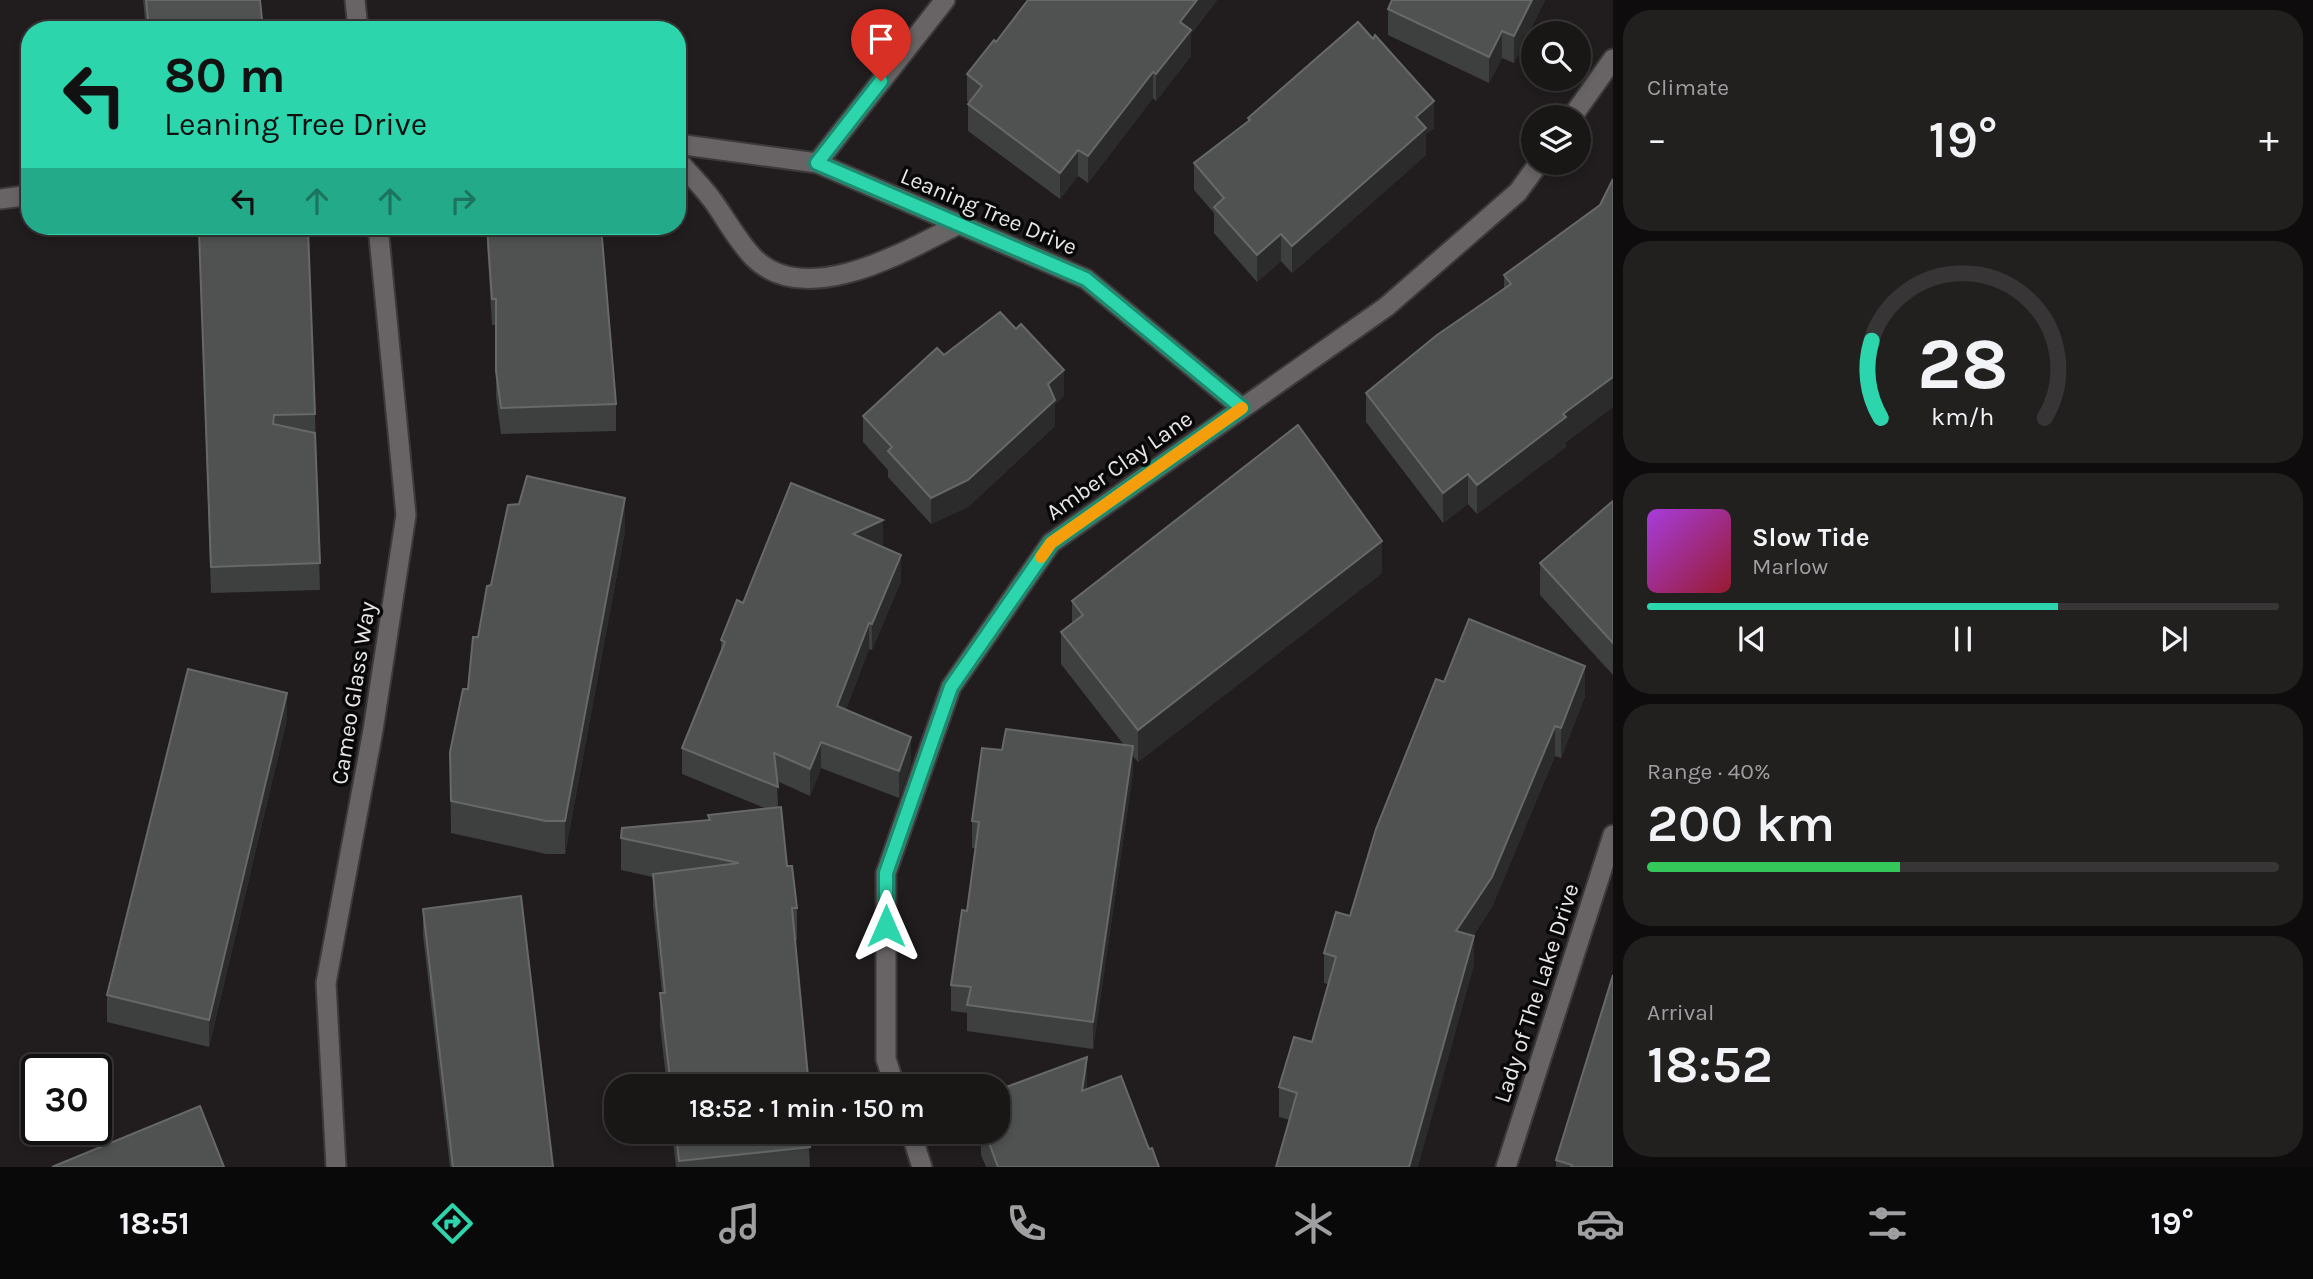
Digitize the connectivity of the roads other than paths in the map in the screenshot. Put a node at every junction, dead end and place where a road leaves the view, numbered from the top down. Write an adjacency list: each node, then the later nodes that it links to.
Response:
1 (355, 0): 3 (street)
2 (945, 0): 7 (street)
3 (357, 21)
4 (1613, 59): 5 (street)
5 (1580, 105)
6 (686, 145): 7 (street, Leaning Tree Drive)
7 (817, 163): 12 (street, Leaning Tree Drive)
8 (686, 170): 12 (street)
9 (1530, 175): 14 (street, Amber Clay Lane)
10 (21, 196): 11 (street)
11 (0, 199)
12 (957, 225): 14 (street, Leaning Tree Drive)
13 (380, 235): 18 (street, Cameo Glass Way)
14 (1242, 408): 16 (street, Amber Clay Lane)
15 (1613, 835): 20 (street, Lady of The Lake Drive)
16 (891, 1074)
17 (915, 1144): 19 (street)
18 (336, 1167)
19 (922, 1167)
20 (1506, 1167)

